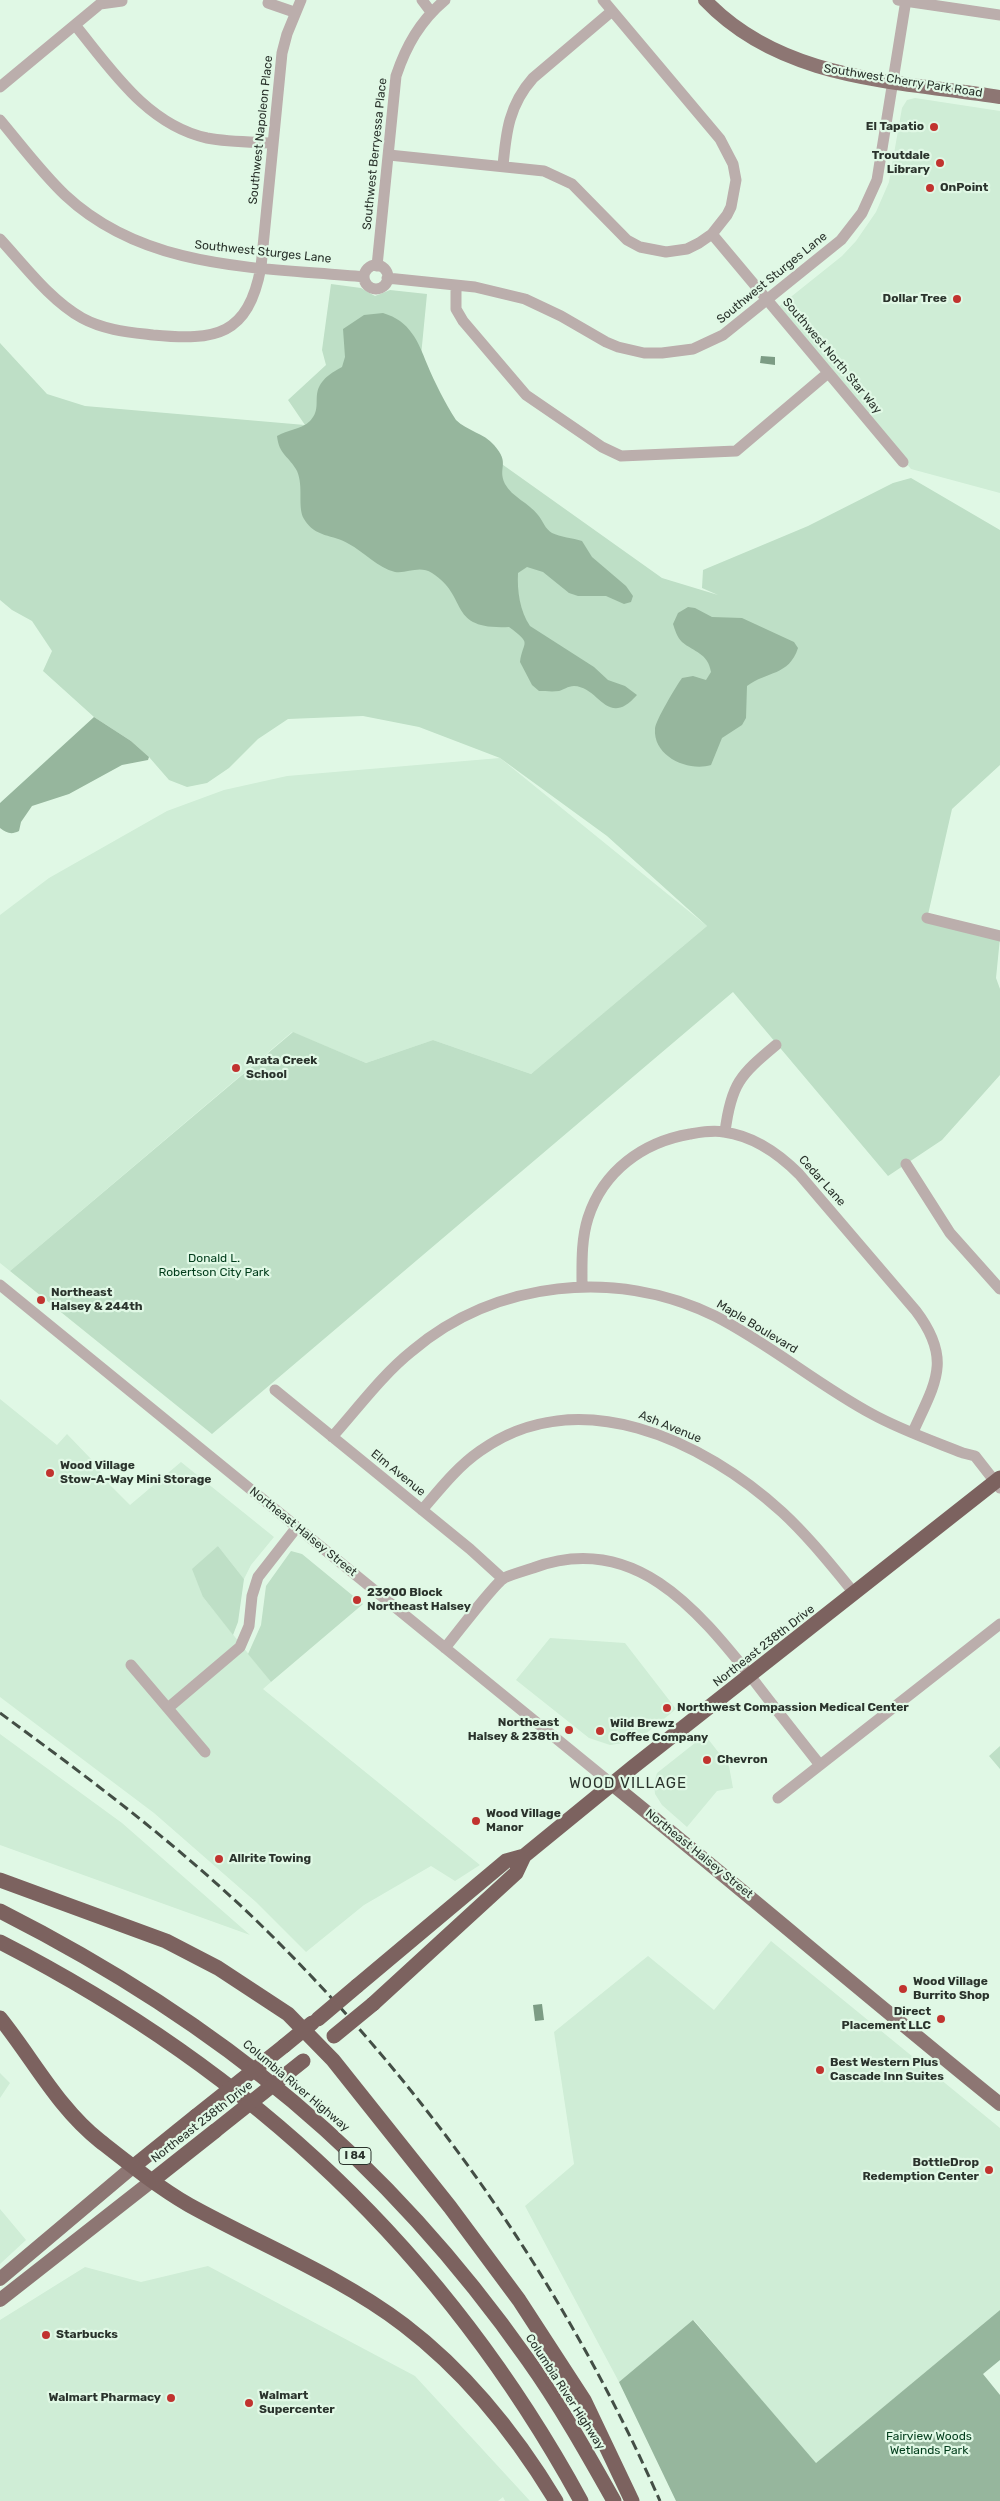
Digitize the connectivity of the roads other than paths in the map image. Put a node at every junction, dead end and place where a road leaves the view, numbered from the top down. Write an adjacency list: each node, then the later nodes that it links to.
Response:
1 (300, 0): 10 (street, Southwest Napoleon Place)
2 (422, 0): 11 (street)
3 (445, 0): 11 (street, Southwest Berryessa Place)
4 (603, 0): 9 (street)
5 (705, 0): 14 (main road, Southwest Cherry Park Road)
6 (903, 0): 12 (street); 14 (street, Southwest Sturges Lane)
7 (122, 1): 13 (street)
8 (268, 3): 10 (street)
9 (612, 11): 20 (street); 21 (street)
10 (294, 12): 18 (street, Southwest Napoleon Place)
11 (431, 12): 19 (street, Southwest Berryessa Place)
12 (1000, 15)
13 (74, 25): 15 (street); 18 (street)
14 (893, 81): 16 (main road, Southwest Cherry Park Road); 28 (street, Southwest Sturges Lane)
15 (0, 87)
16 (1000, 97)
17 (0, 120): 24 (street, Southwest Sturges Lane)
18 (272, 143): 24 (street, Southwest Napoleon Place)
19 (389, 155): 20 (street); 23 (street, Southwest Berryessa Place)
20 (503, 166): 21 (street)
21 (712, 234): 28 (street, Southwest North Star Way)
22 (0, 239): 24 (street, Southwest Napoleon Place)
23 (378, 266): 25 (street); 26 (street)
24 (261, 267): 25 (street, Southwest Sturges Lane)
25 (364, 277): 26 (street, Southwest Sturges Lane)
26 (387, 278): 27 (street, Southwest Sturges Lane)
27 (456, 286): 28 (street, Southwest Sturges Lane); 29 (street)
28 (768, 301): 29 (street, Southwest North Star Way)
29 (828, 374): 30 (street, Southwest North Star Way)
30 (903, 462)
31 (927, 918): 32 (street)
32 (1000, 936)
33 (776, 1045): 34 (street)
34 (725, 1132): 37 (street, Cedar Lane); 40 (street, Cedar Lane)
35 (906, 1164): 38 (street)
36 (0, 1285): 44 (street, Northeast Halsey Street)
37 (582, 1286): 40 (street, Maple Boulevard); 41 (street, Maple Boulevard)
38 (1000, 1289)
39 (275, 1390): 41 (street, Elm Avenue)
40 (913, 1432): 42 (street, Maple Boulevard)
41 (332, 1437): 43 (street, Elm Avenue)
42 (998, 1482): 46 (highway, Northeast 238th Drive)
43 (422, 1510): 45 (street, Elm Avenue); 46 (street, Ash Avenue)
44 (297, 1527): 48 (street, Northeast Halsey Street); 51 (street)
45 (503, 1579): 48 (street); 50 (street)
46 (854, 1594): 50 (highway, Northeast 238th Drive)
47 (1000, 1624): 53 (street)
48 (446, 1648): 54 (street, Northeast Halsey Street)
49 (131, 1664): 51 (street)
50 (750, 1676): 53 (street); 54 (highway, Northeast 238th Drive)
51 (168, 1708): 52 (street)
52 (205, 1752)
53 (820, 1764): 55 (street)
54 (612, 1784): 56 (highway, Northeast 238th Drive); 63 (main road, Northeast Halsey Street)
55 (778, 1798)
56 (524, 1856): 61 (highway, Northeast 238th Drive, bridge); 62 (highway, Northeast 238th Drive, bridge)
57 (0, 1880): 61 (highway)
58 (0, 1911): 70 (highway, Columbia River Highway / I 84)
59 (0, 1942): 69 (highway, I 84)
60 (0, 2018): 64 (highway)
61 (304, 2030): 62 (highway); 64 (highway, Northeast 238th Drive, bridge)
62 (321, 2047): 65 (highway, Northeast 238th Drive, bridge); 71 (highway)
63 (1000, 2104)
64 (134, 2166): 65 (highway); 66 (main road, Northeast 238th Drive)
65 (153, 2180): 67 (main road, Northeast 238th Drive); 68 (highway)
66 (0, 2279)
67 (0, 2300)
68 (556, 2501)
69 (582, 2501)
70 (614, 2501)
71 (632, 2501)

